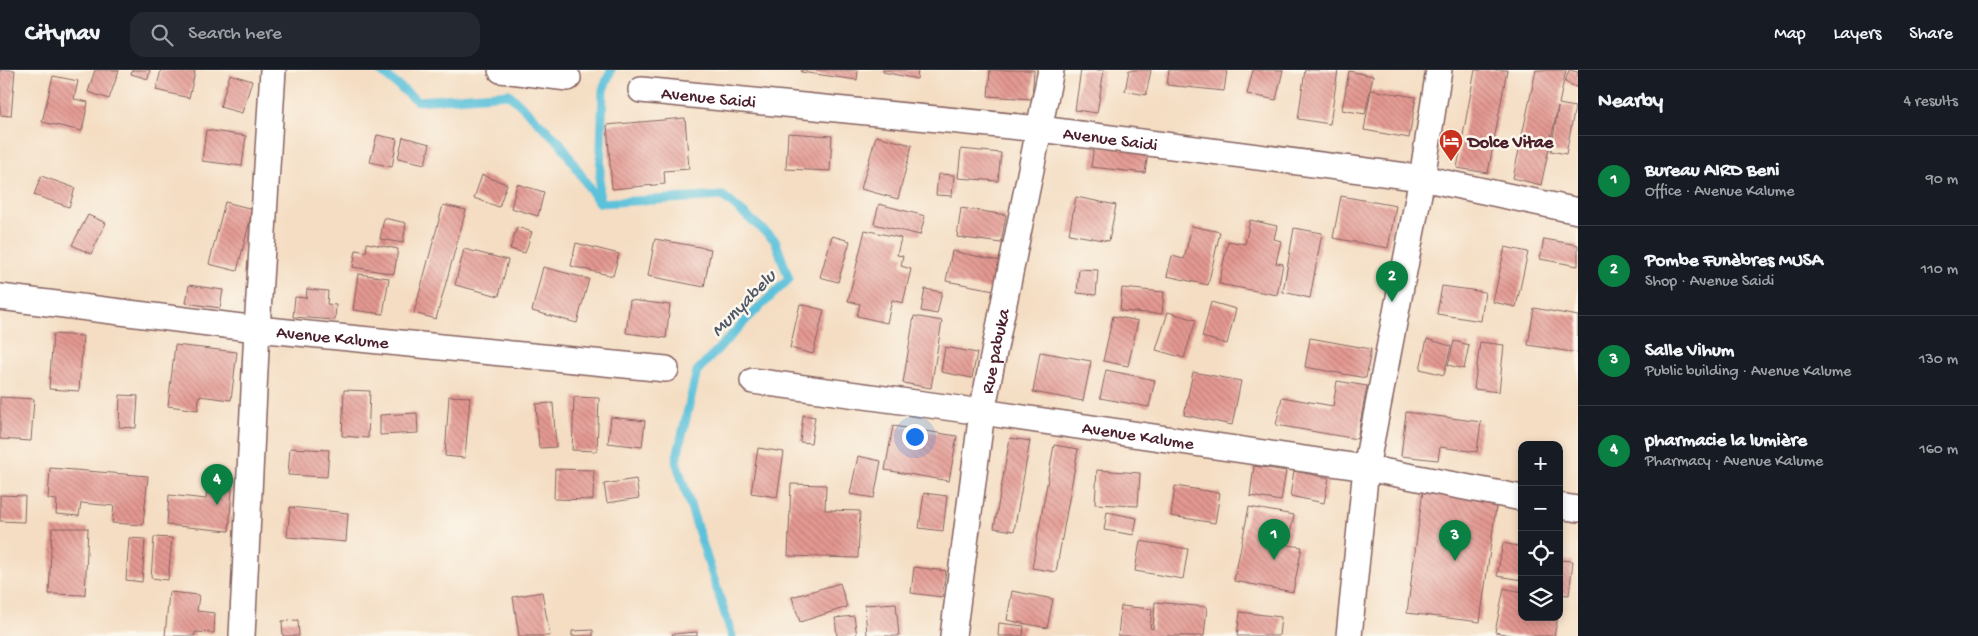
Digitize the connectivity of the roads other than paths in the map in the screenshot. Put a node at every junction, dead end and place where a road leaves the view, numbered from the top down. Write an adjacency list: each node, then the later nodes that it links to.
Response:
1 (273, 70): 11 (street)
2 (501, 70): 5 (street)
3 (1051, 70): 7 (street, Rue pabuka)
4 (1439, 70): 8 (street)
5 (568, 78)
6 (641, 90): 7 (street, Avenue Saidi)
7 (1040, 129): 8 (street, Avenue Saidi); 14 (street, Rue pabuka)
8 (1422, 178): 9 (street, Avenue Saidi); 15 (street)
9 (1578, 211)
10 (0, 297): 11 (street, Avenue Kalume)
11 (257, 329): 12 (street, Avenue Kalume); 19 (street)
12 (666, 368)
13 (752, 381): 14 (street, Avenue Kalume)
14 (982, 412): 15 (street, Avenue Kalume); 20 (street, Rue pabuka)
15 (1366, 468): 16 (street, Avenue Kalume); 21 (street)
16 (1518, 497)
17 (1563, 507): 18 (street)
18 (1578, 509)
19 (242, 636)
20 (953, 636)
21 (1348, 636)

